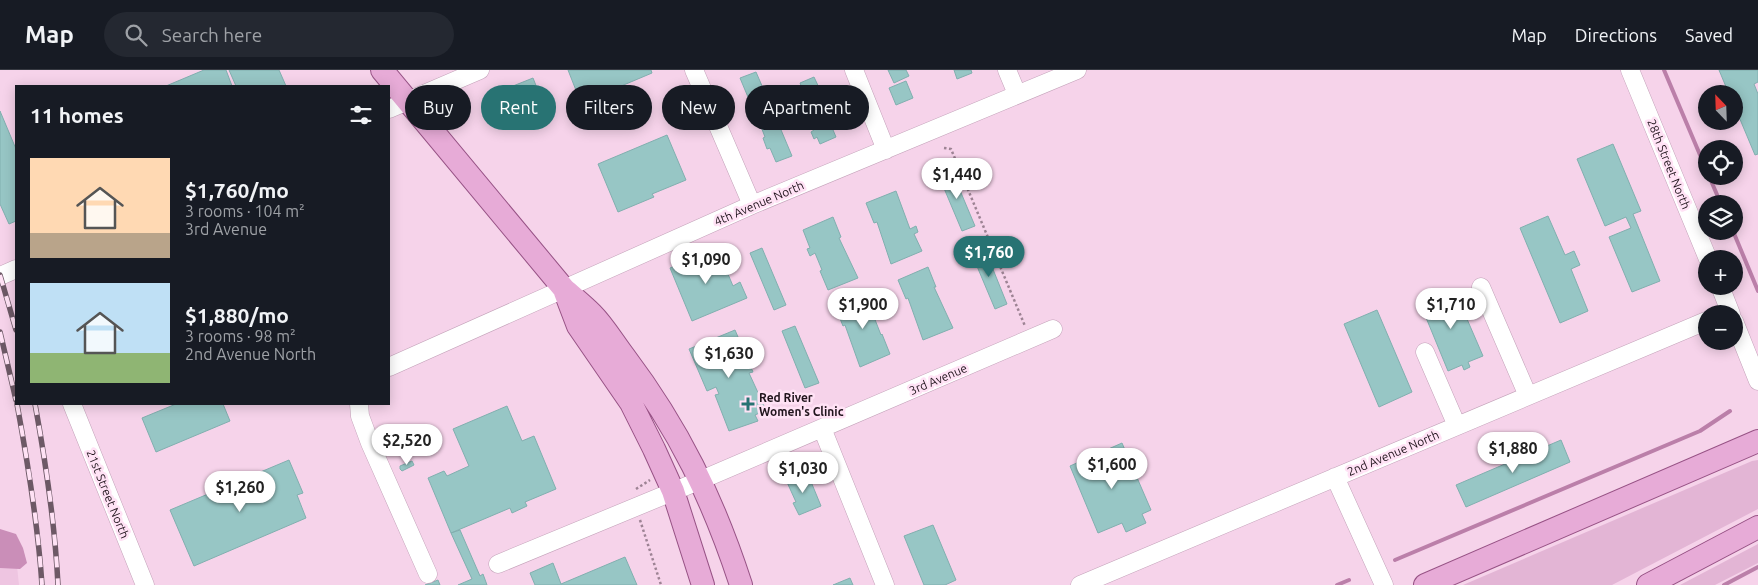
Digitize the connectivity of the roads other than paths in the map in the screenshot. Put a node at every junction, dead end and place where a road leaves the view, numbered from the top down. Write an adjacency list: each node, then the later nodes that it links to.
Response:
1 (382, 70): 8 (main road)
2 (480, 70): 11 (street)
3 (694, 70): 13 (street)
4 (854, 70): 12 (street)
5 (1007, 70): 10 (street)
6 (1077, 70): 10 (street, 4th Avenue North)
7 (1630, 70): 14 (street, 28th Street North)
8 (389, 85)
9 (390, 88): 11 (main road)
10 (1018, 94): 12 (street, 4th Avenue North)
11 (398, 105): 18 (main road)
12 (886, 150): 13 (street, 4th Avenue North)
13 (752, 205): 18 (street, 4th Avenue North)
14 (1704, 250)
15 (15, 269): 16 (street)
16 (0, 276)
17 (1481, 287): 25 (street)
18 (564, 289): 23 (street, 4th Avenue North); 32 (main road); 33 (main road)
19 (1698, 324): 25 (street, 2nd Avenue North)
20 (1053, 329): 29 (street, 3rd Avenue)
21 (1743, 347): 24 (street)
22 (1424, 352): 28 (street)
23 (390, 367)
24 (1758, 381)
25 (1528, 396): 28 (street, 2nd Avenue North)
26 (72, 405): 37 (street, 21st Street North)
27 (358, 405): 36 (street)
28 (1457, 426): 31 (street, 2nd Avenue North)
29 (822, 428): 32 (street, 3rd Avenue); 40 (street)
30 (1758, 441): 43 (main road)
31 (1335, 477): 41 (street, 2nd Avenue North); 42 (street)
32 (701, 480): 33 (street, 3rd Avenue); 39 (main road)
33 (673, 491): 35 (street, 3rd Avenue); 38 (main road)
34 (1758, 527): 44 (main road)
35 (498, 564)
36 (428, 574)
37 (145, 585)
38 (703, 585)
39 (741, 585)
40 (885, 585)
41 (1080, 585)
42 (1384, 585)
43 (1425, 585)
44 (1648, 585)

